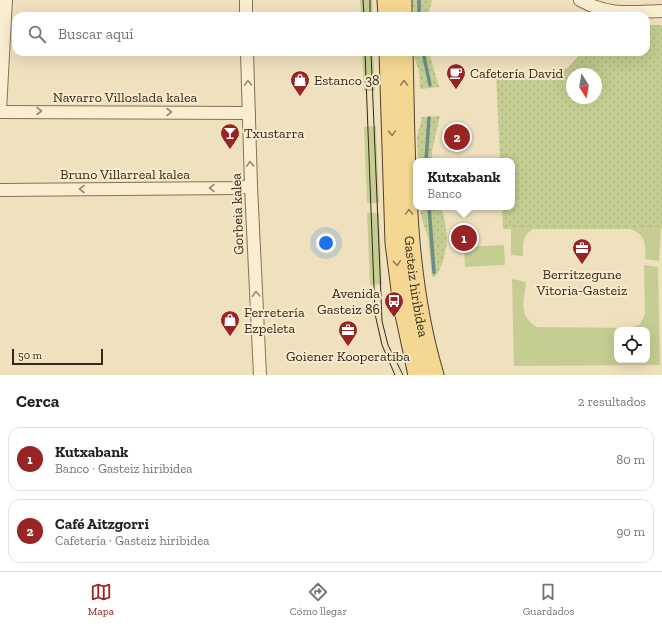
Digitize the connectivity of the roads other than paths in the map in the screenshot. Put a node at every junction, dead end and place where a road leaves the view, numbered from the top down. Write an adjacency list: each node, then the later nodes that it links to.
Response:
1 (6, 0): 13 (street)
2 (246, 0): 7 (street)
3 (387, 0): 8 (main road)
4 (402, 0): 9 (main road)
5 (580, 0): 6 (street)
6 (662, 11)
7 (246, 12)
8 (388, 12)
9 (402, 12)
10 (247, 56): 14 (street, Gorbeia kalea, one-way to 10)
11 (389, 56): 18 (main road, Gasteiz hiribidea, one-way to 18)
12 (403, 56): 19 (main road, Gasteiz hiribidea, one-way to 12)
13 (0, 111): 14 (street, Navarro Villoslada kalea, one-way to 14)
14 (249, 113): 15 (street, Gorbeia kalea, one-way to 14)
15 (251, 186): 16 (street, Bruno Villarreal kalea, one-way to 16); 17 (street, Gorbeia kalea, one-way to 15)
16 (0, 190)
17 (260, 375)
18 (418, 375)
19 (434, 375)

